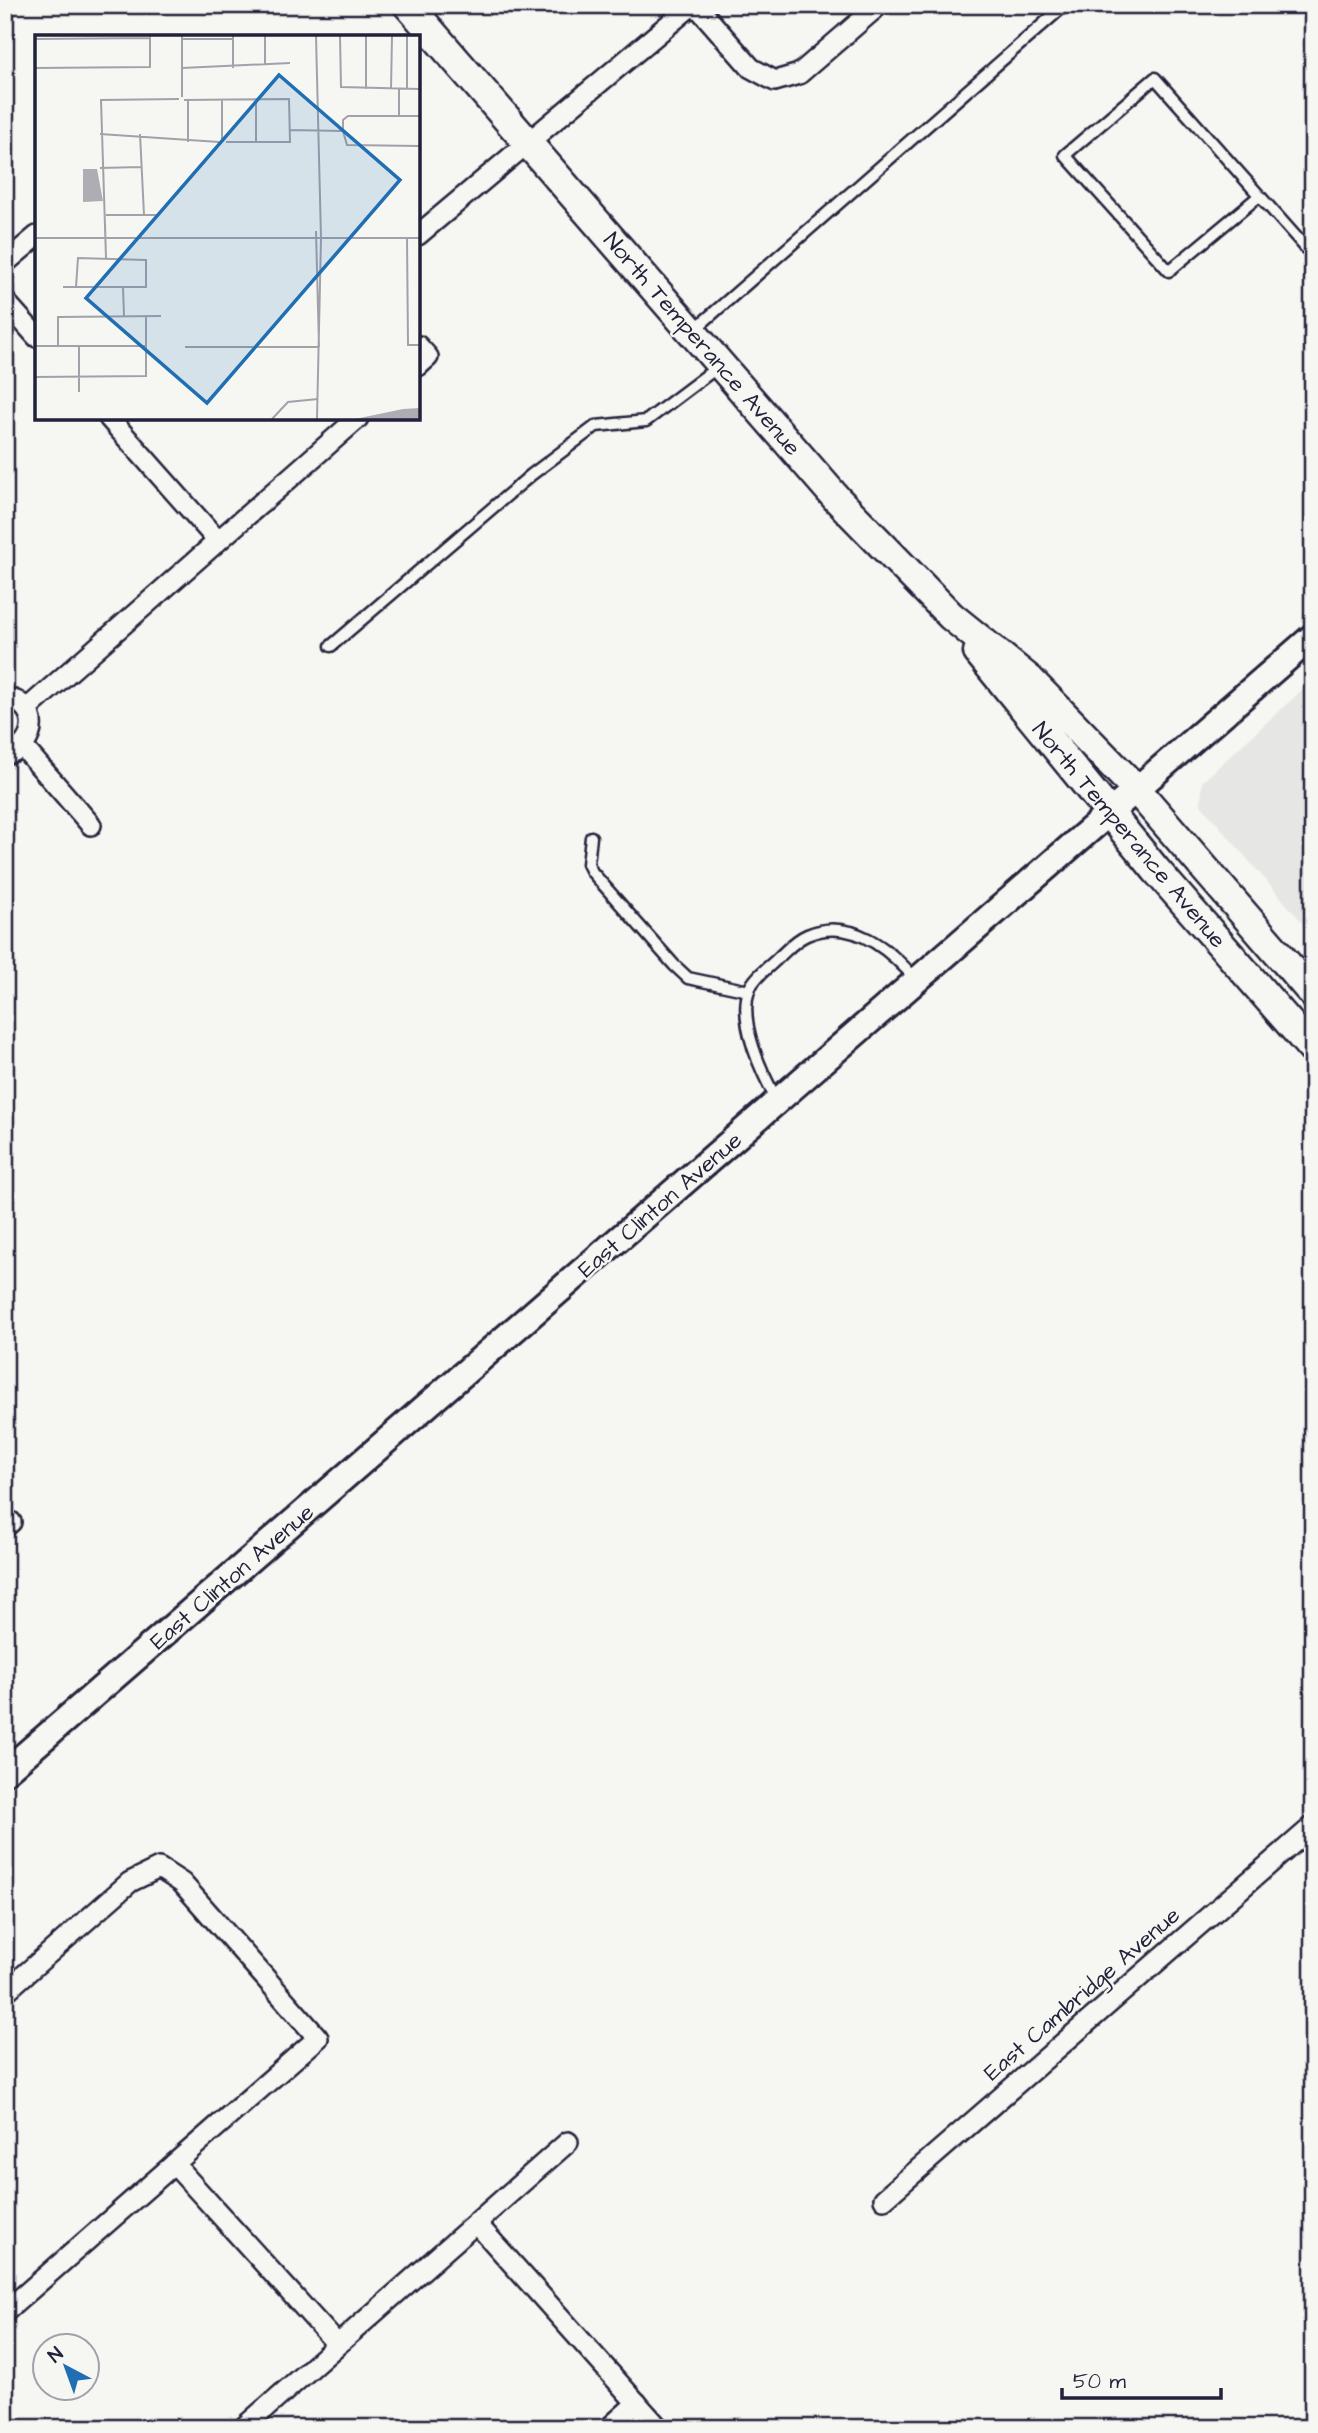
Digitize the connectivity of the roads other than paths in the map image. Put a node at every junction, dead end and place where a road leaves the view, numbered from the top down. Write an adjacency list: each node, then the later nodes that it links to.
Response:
1 (408, 5): 6 (main road, North Temperance Avenue)
2 (420, 5): 6 (main road, North Temperance Avenue)
3 (694, 5): 4 (street); 7 (street)
4 (879, 5)
5 (1065, 5): 14 (lane)
6 (461, 64): 7 (main road, North Temperance Avenue)
7 (529, 142): 9 (street); 14 (main road, North Temperance Avenue)
8 (1259, 196): 8 (lane); 11 (lane)
9 (420, 233)
10 (35, 238): 12 (street)
11 (1313, 257)
12 (5, 263)
13 (5, 301): 15 (street)
14 (691, 333): 18 (main road, North Temperance Avenue)
15 (35, 335)
16 (420, 348): 17 (street)
17 (420, 364)
18 (719, 365): 22 (main road, North Temperance Avenue); 24 (lane)
19 (111, 420): 21 (street)
20 (356, 420): 21 (street)
21 (218, 541): 26 (street)
22 (951, 616): 28 (main road, North Temperance Avenue); 29 (main road, North Temperance Avenue)
23 (1313, 636): 28 (street, East Clinton Avenue)
24 (331, 646)
25 (5, 698): 26 (street)
26 (27, 709): 27 (street)
27 (14, 750): 30 (street)
28 (1136, 789): 29 (street, East Clinton Avenue); 34 (main road, North Temperance Avenue)
29 (1109, 813): 32 (street, East Clinton Avenue); 35 (main road, North Temperance Avenue)
30 (91, 825)
31 (591, 837): 33 (lane)
32 (917, 981): 33 (lane); 36 (street, East Clinton Avenue)
33 (749, 991): 36 (lane)
34 (1313, 994)
35 (1313, 1049)
36 (778, 1102): 37 (street, East Clinton Avenue)
37 (5, 1772)
38 (1313, 1826): 42 (street, East Cambridge Avenue)
39 (5, 1992): 41 (street)
40 (568, 2142): 43 (street)
41 (174, 2164): 44 (street); 45 (street)
42 (884, 2199)
43 (477, 2224): 45 (street); 46 (street)
44 (5, 2312)
45 (337, 2344): 47 (street)
46 (637, 2403): 48 (street); 49 (street)
47 (243, 2428)
48 (609, 2428)
49 (659, 2428)

